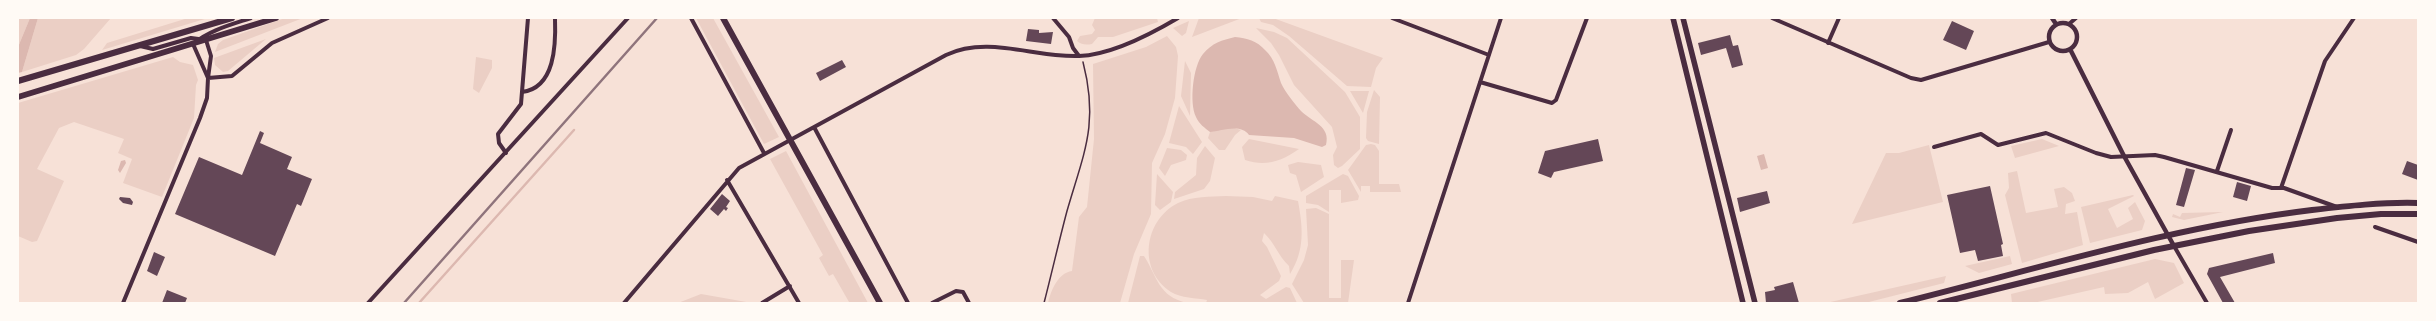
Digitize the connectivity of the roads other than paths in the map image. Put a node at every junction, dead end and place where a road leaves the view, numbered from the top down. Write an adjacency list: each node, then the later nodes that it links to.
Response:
1 (232, 18): 28 (main road)
2 (251, 18): 24 (street)
3 (276, 18): 24 (main road)
4 (328, 18): 32 (street)
5 (528, 18): 35 (street)
6 (555, 18): 35 (street)
7 (628, 18): 40 (street)
8 (691, 18): 41 (street)
9 (723, 18): 59 (main road)
10 (1053, 18): 31 (street)
11 (1178, 18): 31 (street)
12 (1392, 18): 30 (street)
13 (1501, 18): 30 (street)
14 (1587, 18): 34 (street)
15 (1673, 18): 64 (main road)
16 (1683, 18): 65 (main road)
17 (1772, 18): 26 (street)
18 (1839, 18): 26 (street)
19 (2052, 18): 22 (street)
20 (2076, 18): 23 (street)
21 (2354, 18): 45 (street)
22 (2056, 24): 23 (street); 25 (street)
23 (2070, 24): 29 (street)
24 (202, 39): 27 (main road); 28 (street); 32 (street)
25 (2049, 42): 26 (street); 29 (street)
26 (1828, 43)
27 (193, 44): 32 (street); 36 (main road)
28 (139, 46): 33 (main road)
29 (2070, 50): 42 (street)
30 (1489, 55): 34 (street)
31 (1079, 56): 37 (street)
32 (208, 78): 54 (street)
33 (18, 81)
34 (1480, 82): 63 (street)
35 (522, 92): 40 (street)
36 (18, 97)
37 (814, 127): 41 (street); 60 (street)
38 (2231, 130): 43 (street)
39 (1934, 147): 42 (street)
40 (506, 153): 55 (street)
41 (764, 153): 44 (street)
42 (2124, 156): 43 (street); 50 (street)
43 (2217, 171): 45 (street)
44 (726, 180): 53 (street); 56 (street)
45 (2281, 188): 47 (street)
46 (2418, 202): 47 (main road)
47 (2339, 207): 50 (main road)
48 (2418, 214): 52 (main road)
49 (2375, 226): 51 (street)
50 (2167, 235): 52 (street); 66 (main road)
51 (2418, 242)
52 (2174, 246): 67 (main road); 68 (street)
53 (790, 286): 57 (street); 58 (street)
54 (123, 303)
55 (368, 303)
56 (624, 303)
57 (762, 303)
58 (799, 303)
59 (880, 303)
60 (908, 303)
61 (932, 303): 62 (street)
62 (969, 303)
63 (1408, 303)
64 (1743, 303)
65 (1755, 303)
66 (1900, 303)
67 (1940, 303)
68 (2207, 303)

